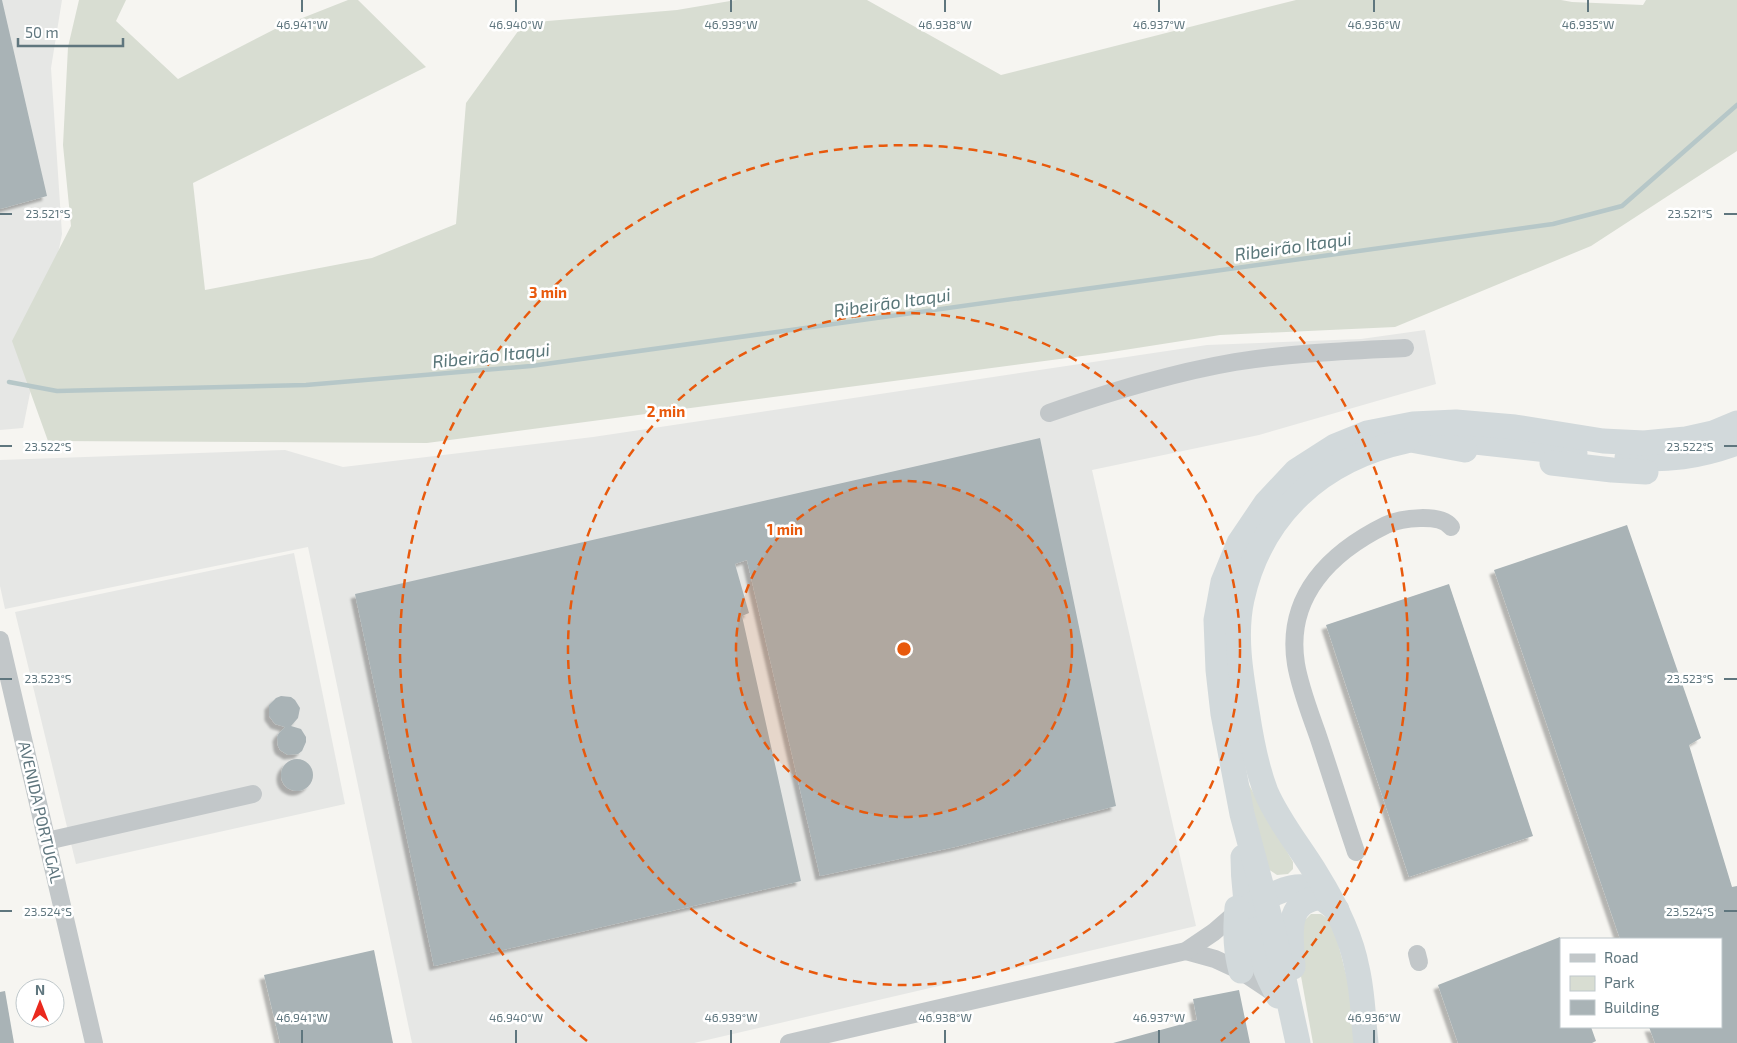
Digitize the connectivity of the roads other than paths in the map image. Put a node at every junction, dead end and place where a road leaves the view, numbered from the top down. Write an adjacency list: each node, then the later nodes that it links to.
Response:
1 (1405, 348): 2 (street)
2 (1049, 413)
3 (1737, 423): 10 (highway)
4 (1411, 440): 5 (highway); 6 (highway); 13 (highway)
5 (1737, 443)
6 (1737, 458)
7 (1451, 527): 12 (street)
8 (0, 640): 11 (street, AVENIDA PORTUGAL)
9 (253, 794): 11 (street)
10 (1242, 814): 14 (highway); 14 (highway)
11 (47, 841): 19 (street, AVENIDA PORTUGAL)
12 (1356, 852)
13 (1329, 903): 14 (highway); 18 (highway); 21 (highway)
14 (1249, 906): 15 (street); 16 (highway); 17 (highway); 18 (highway)
15 (1186, 951): 16 (street); 20 (street)
16 (1242, 970): 17 (street)
17 (1278, 996): 18 (highway)
18 (1297, 1036)
19 (94, 1043)
20 (789, 1043)
21 (1366, 1043)

